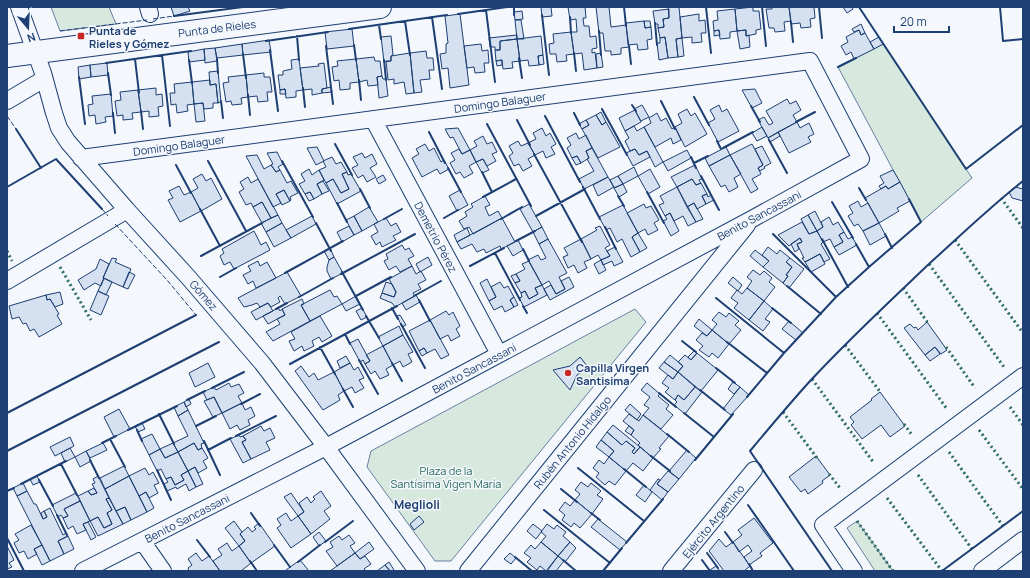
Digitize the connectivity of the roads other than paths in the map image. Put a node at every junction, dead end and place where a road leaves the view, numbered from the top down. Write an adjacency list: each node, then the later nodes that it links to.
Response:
1 (19, 7): 3 (street, Gómez)
2 (380, 7): 3 (street, Punta de Rieles)
3 (36, 52): 4 (street, Punta de Rieles); 5 (street, Gómez)
4 (7, 56)
5 (44, 79): 6 (street); 8 (street, Gómez)
6 (7, 101)
7 (373, 119): 8 (street, Domingo Balaguer); 9 (street, Domingo Balaguer); 13 (street, Demetrio Pérez)
8 (81, 158): 10 (street, Gómez)
9 (861, 159): 11 (street, Benito Sancassani)
10 (127, 210): 12 (street); 15 (street, Gómez)
11 (752, 219): 13 (street, Benito Sancassani); 22 (street, Rubén Antonio Hidalgo)
12 (7, 281)
13 (499, 354): 15 (street, Benito Sancassani)
14 (1023, 376): 24 (street)
15 (326, 448): 18 (street, Benito Sancassani); 21 (street, Gómez)
16 (754, 470): 23 (street, Ejército Argentino)
17 (1023, 540): 25 (street)
18 (142, 541): 19 (street, Benito Sancassani); 20 (street)
19 (83, 571)
20 (163, 571)
21 (417, 571)
22 (468, 571)
23 (671, 571)
24 (854, 571)
25 (982, 571)

